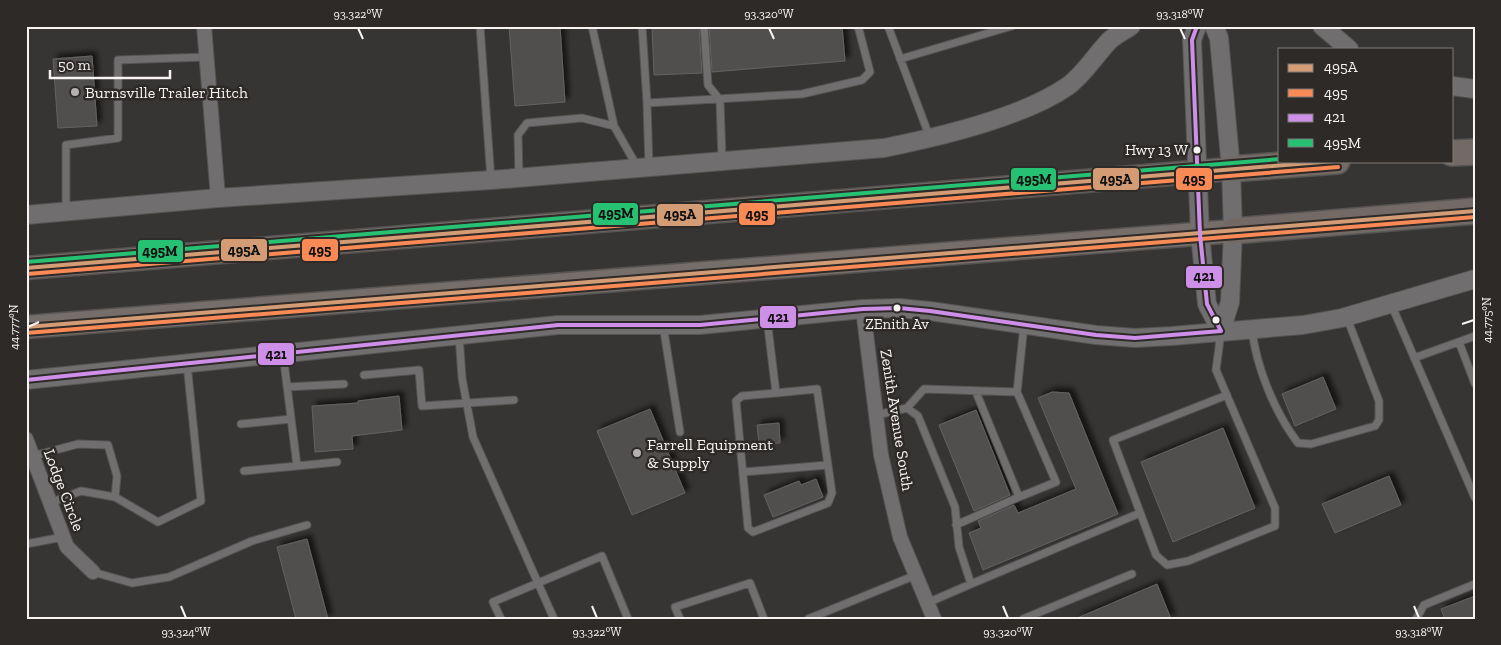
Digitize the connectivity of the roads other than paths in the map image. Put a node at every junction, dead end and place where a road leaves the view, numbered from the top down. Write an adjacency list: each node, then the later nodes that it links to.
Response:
1 (204, 26): 14 (street)
2 (480, 26): 30 (lane)
3 (592, 26): 20 (lane)
4 (642, 26): 19 (lane)
5 (704, 26): 18 (lane)
6 (858, 26): 18 (lane)
7 (888, 26): 15 (lane)
8 (1012, 26): 15 (lane)
9 (1131, 26): 21 (street)
10 (1197, 26): 28 (street)
11 (1214, 26): 27 (street)
12 (1322, 26): 13 (street)
13 (1348, 48)
14 (206, 57): 31 (street); 33 (lane)
15 (900, 59): 21 (lane)
16 (1454, 86): 17 (street)
17 (1475, 89)
18 (720, 100): 19 (lane); 24 (lane)
19 (647, 103): 26 (lane)
20 (614, 126): 26 (lane); 29 (lane)
21 (930, 139): 24 (street)
22 (1475, 152): 23 (highway)
23 (1454, 153)
24 (722, 160): 26 (street)
25 (1324, 162): 27 (highway)
26 (644, 168): 29 (street)
27 (1231, 169): 28 (highway); 35 (street)
28 (1197, 172): 36 (street); 37 (highway)
29 (519, 178): 30 (street)
30 (491, 180): 31 (street)
31 (218, 198): 33 (street)
32 (1475, 211): 35 (highway)
33 (66, 212): 34 (street)
34 (26, 215)
35 (1233, 231): 36 (highway); 47 (street)
36 (1200, 234): 45 (highway); 47 (street)
37 (26, 268)
38 (1475, 279): 39 (street)
39 (1391, 304): 41 (street); 52 (lane)
40 (863, 309): 42 (street); 44 (street); 66 (street, Zenith Avenue South)
41 (1347, 317): 46 (street); 46 (lane)
42 (767, 318): 43 (street); 61 (lane)
43 (663, 325): 48 (street); 69 (lane)
44 (1024, 325): 47 (street); 60 (lane)
45 (26, 327)
46 (1252, 329): 47 (street)
47 (1221, 331): 62 (lane)
48 (459, 335): 51 (street); 64 (lane)
49 (1475, 336): 50 (lane)
50 (1459, 342): 52 (lane); 57 (lane)
51 (283, 353): 53 (street); 58 (lane)
52 (1414, 358): 79 (lane)
53 (187, 363): 55 (street); 77 (lane)
54 (364, 375): 64 (lane)
55 (26, 380)
56 (344, 384): 58 (lane)
57 (1475, 384)
58 (287, 387): 67 (lane)
59 (976, 392): 60 (lane); 65 (lane); 78 (lane)
60 (1017, 392): 78 (lane)
61 (776, 393): 73 (lane); 76 (lane)
62 (1227, 394): 81 (lane); 81 (lane)
63 (514, 400): 64 (lane)
64 (467, 403): 89 (lane)
65 (907, 408): 66 (lane); 83 (lane)
66 (876, 415): 88 (street, Zenith Avenue South)
67 (291, 419): 68 (lane); 74 (lane)
68 (241, 424)
69 (680, 432)
70 (26, 439): 71 (street, Lodge Circle)
71 (33, 456): 77 (lane); 80 (street, Lodge Circle)
72 (337, 462): 74 (lane)
73 (828, 465): 76 (lane); 76 (lane)
74 (297, 466): 75 (lane)
75 (244, 471)
76 (742, 472)
77 (114, 497): 80 (lane)
78 (1019, 497): 83 (lane)
79 (1475, 498)
80 (50, 503): 84 (street, Lodge Circle)
81 (1140, 514): 90 (lane)
82 (307, 525): 86 (lane)
83 (956, 525): 90 (lane)
84 (63, 537): 85 (lane); 86 (street, Lodge Circle)
85 (26, 544)
86 (93, 572)
87 (1132, 574): 100 (lane)
88 (916, 575): 92 (street, Zenith Avenue South); 98 (lane)
89 (538, 583): 93 (lane); 94 (lane); 95 (lane)
90 (972, 584): 92 (lane)
91 (1475, 584): 101 (lane)
92 (927, 603): 99 (street, Zenith Avenue South)
93 (501, 619)
94 (554, 619)
95 (628, 619)
96 (680, 619): 97 (lane)
97 (764, 619)
98 (808, 619)
99 (934, 619)
100 (1023, 619)
101 (1416, 619)

